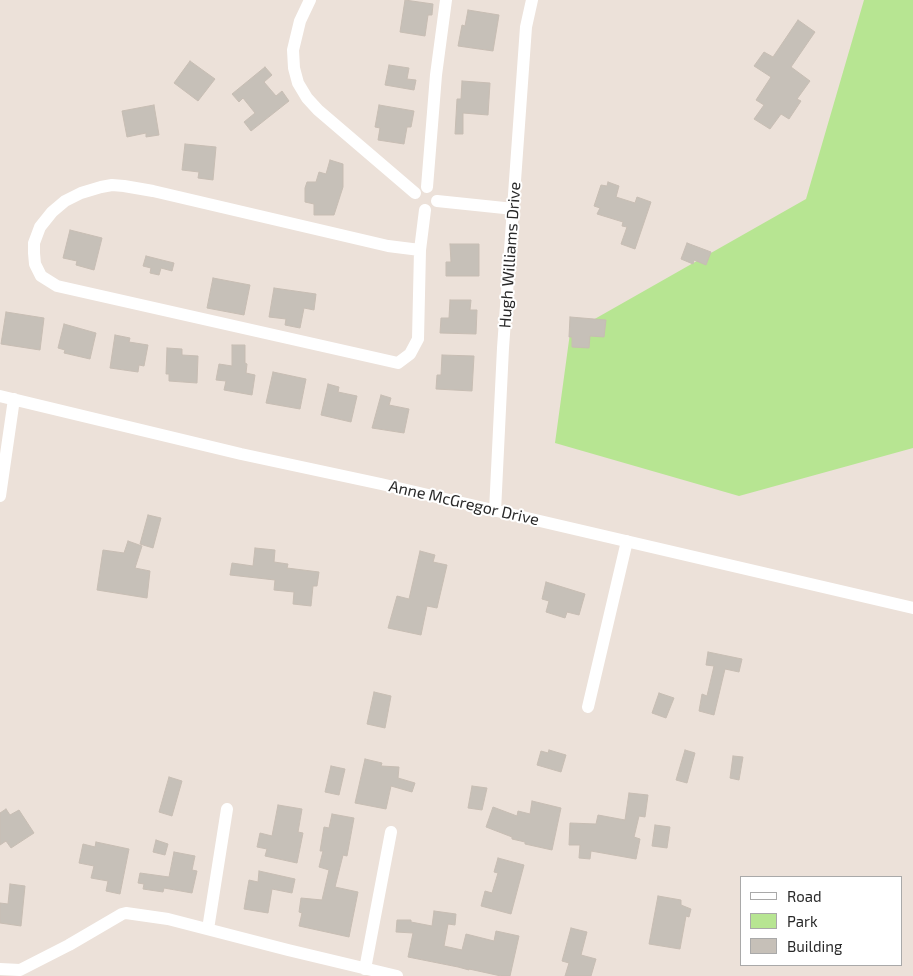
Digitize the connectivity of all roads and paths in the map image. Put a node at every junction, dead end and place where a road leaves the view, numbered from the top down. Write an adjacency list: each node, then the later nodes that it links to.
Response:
1 (310, 0): 4 (street)
2 (446, 0): 4 (street)
3 (532, 0): 6 (street, Hugh Williams Drive)
4 (421, 190): 5 (street); 7 (street)
5 (437, 201): 6 (street); 7 (street)
6 (514, 209): 12 (street, Hugh Williams Drive)
7 (425, 210): 8 (street)
8 (420, 250): 8 (street)
9 (0, 396): 10 (street, Anne McGregor Drive)
10 (14, 399): 11 (street); 12 (street, Anne McGregor Drive)
11 (0, 496)
12 (495, 510): 13 (street, Anne McGregor Drive)
13 (627, 541): 14 (street, Anne McGregor Drive); 15 (street)
14 (913, 608)
15 (588, 707)
16 (227, 809): 18 (street)
17 (391, 832): 20 (street)
18 (208, 929): 19 (street); 20 (street)
19 (0, 969)
20 (364, 969): 21 (street)
21 (397, 976)

